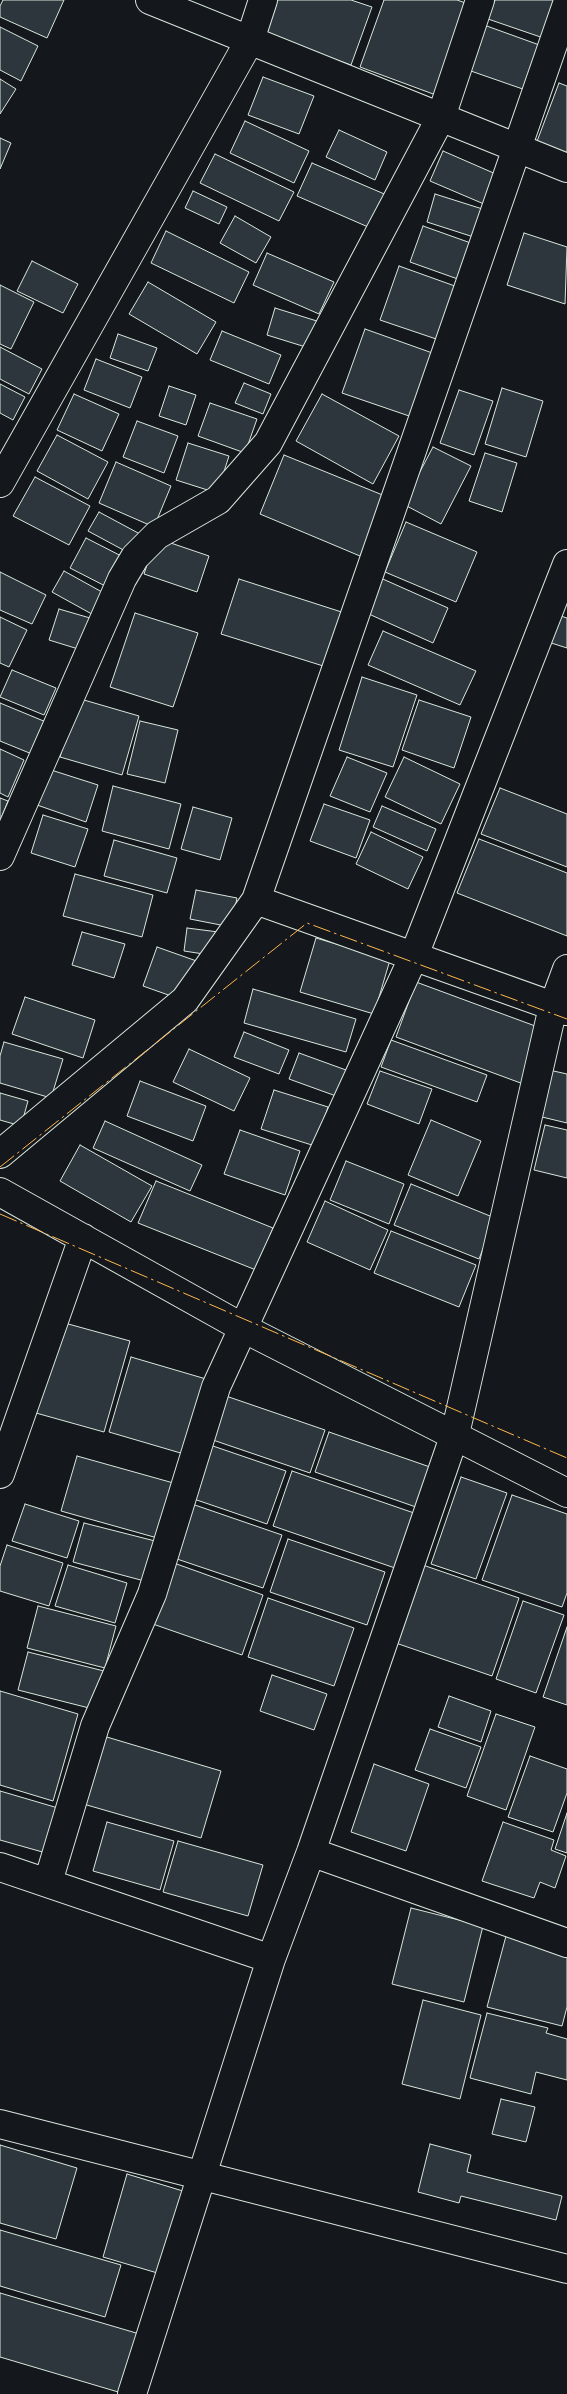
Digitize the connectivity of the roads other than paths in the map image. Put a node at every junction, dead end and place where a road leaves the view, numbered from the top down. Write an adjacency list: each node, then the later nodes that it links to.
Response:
1 (150, 0): 5 (street)
2 (263, 0): 5 (street)
3 (480, 0): 6 (street)
4 (567, 4): 7 (street)
5 (250, 40): 6 (street); 9 (street)
6 (441, 117): 7 (street); 11 (street)
7 (516, 147): 8 (street); 12 (street)
8 (567, 168)
9 (0, 483)
10 (567, 564): 13 (street)
11 (0, 856)
12 (256, 900): 13 (street); 16 (street)
13 (413, 958): 15 (street); 19 (street)
14 (567, 969): 15 (street)
15 (560, 1009): 20 (street)
16 (0, 1154)
17 (0, 1192): 18 (street)
18 (83, 1238): 19 (street); 21 (street)
19 (245, 1328): 20 (street); 25 (street)
20 (455, 1434): 22 (street); 23 (street)
21 (0, 1474)
22 (567, 1493)
23 (311, 1852): 26 (street); 27 (street)
24 (0, 1867): 25 (street)
25 (48, 1882): 27 (street)
26 (567, 1943)
27 (271, 1959): 29 (street)
28 (0, 2124): 29 (street)
29 (202, 2176): 30 (street); 31 (street)
30 (567, 2268)
31 (132, 2394)

